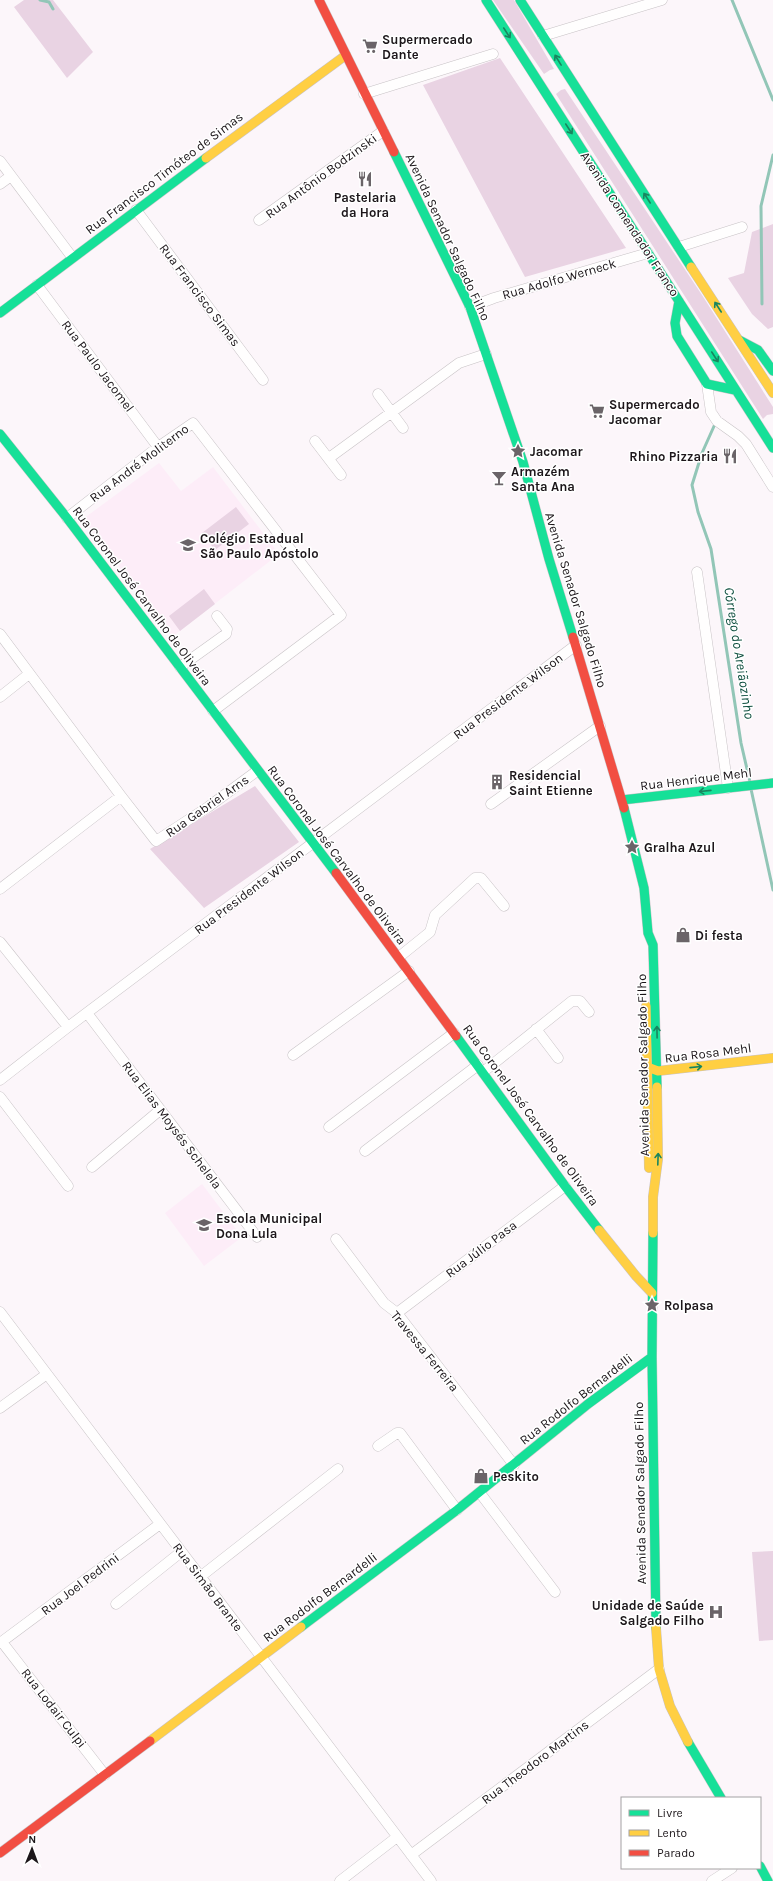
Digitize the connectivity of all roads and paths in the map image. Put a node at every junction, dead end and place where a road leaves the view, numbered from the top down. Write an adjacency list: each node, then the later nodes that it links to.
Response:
1 (319, 0): 7 (main road, Avenida Senador Salgado Filho)
2 (486, 0): 12 (main road, Avenida Comendador Franco, one-way to 12)
3 (520, 0): 5 (main road)
4 (662, 0): 5 (street)
5 (543, 36): 10 (main road, one-way to 5)
6 (494, 54): 11 (street)
7 (346, 55): 11 (main road, Avenida Senador Salgado Filho); 17 (main road, Rua Francisco Timóteo de Simas)
8 (558, 77): 10 (main road)
9 (548, 82): 12 (main road)
10 (572, 83): 20 (main road, one-way to 10)
11 (364, 94): 13 (main road, Avenida Senador Salgado Filho)
12 (548, 96): 21 (main road, Avenida Comendador Franco, one-way to 21)
13 (383, 131): 18 (street, Rua Antônio Bodzinski); 25 (main road, Avenida Senador Salgado Filho)
14 (0, 162): 15 (street)
15 (10, 176): 16 (street); 22 (street)
16 (0, 184)
17 (136, 210): 22 (main road, Rua Francisco Timóteo de Simas); 30 (street, Rua Francisco Simas)
18 (259, 220)
19 (742, 228): 20 (street)
20 (679, 247): 27 (main road, one-way to 20)
21 (648, 254): 24 (main road, Avenida Comendador Franco); 25 (street, Rua Adolfo Werneck)
22 (72, 257): 23 (main road, Rua Francisco Timóteo de Simas)
23 (37, 284): 26 (main road, Rua Francisco Timóteo de Simas); 41 (street, Rua Paulo Jacomel)
24 (679, 301): 31 (main road); 32 (main road, Avenida Comendador Franco, one-way to 32)
25 (470, 307): 28 (main road, Avenida Senador Salgado Filho)
26 (0, 313)
27 (739, 340): 29 (main road); 33 (main road)
28 (486, 354): 35 (street); 50 (main road, Avenida Senador Salgado Filho)
29 (773, 371)
30 (263, 380)
31 (707, 384): 32 (main road); 45 (street)
32 (736, 390): 39 (main road, Avenida Comendador Franco)
33 (773, 393)
34 (378, 394): 35 (street)
35 (392, 412): 37 (street); 43 (street)
36 (769, 426): 39 (main road)
37 (403, 428)
38 (0, 434): 46 (main road, Rua Coronel José Carvalho de Oliveira)
39 (766, 437): 42 (main road, Avenida Comendador Franco)
40 (315, 441): 43 (street)
41 (158, 447): 46 (street, Rua André Moliterno); 54 (street, Rua André Moliterno)
42 (773, 448)
43 (328, 458): 44 (street)
44 (341, 475)
45 (773, 488)
46 (67, 518): 51 (main road, Rua Coronel José Carvalho de Oliveira)
47 (696, 572): 58 (street)
48 (217, 616): 51 (street)
49 (0, 634): 52 (street)
50 (576, 645): 55 (main road, Avenida Senador Salgado Filho); 62 (street, Rua Presidente Wilson)
51 (180, 667): 54 (main road, Rua Coronel José Carvalho de Oliveira)
52 (29, 674): 53 (street); 59 (street)
53 (0, 697)
54 (213, 711): 56 (main road, Rua Coronel José Carvalho de Oliveira)
55 (600, 726): 60 (main road, Avenida Senador Salgado Filho); 61 (street)
56 (257, 771): 59 (street, Rua Gabriel Arns); 62 (main road, Rua Coronel José Carvalho de Oliveira)
57 (773, 783): 58 (main road, Rua Henrique Mehl)
58 (728, 788): 60 (main road, Rua Henrique Mehl, one-way to 60)
59 (121, 796): 63 (street)
60 (622, 800): 65 (main road, Avenida Senador Salgado Filho)
61 (491, 804)
62 (313, 844): 67 (main road, Rua Coronel José Carvalho de Oliveira); 70 (street, Rua Presidente Wilson)
63 (0, 889)
64 (504, 906): 67 (street)
65 (648, 933): 77 (main road, Avenida Senador Salgado Filho); 79 (main road, Avenida Senador Salgado Filho, one-way to 65)
66 (0, 942): 71 (street)
67 (399, 957): 68 (main road, Rua Coronel José Carvalho de Oliveira)
68 (409, 971): 73 (main road, Rua Coronel José Carvalho de Oliveira); 74 (street)
69 (589, 1012): 72 (street)
70 (87, 1013): 71 (street, Rua Presidente Wilson); 82 (street, Rua Elias Moysés Schelela)
71 (68, 1027): 80 (street, Rua Presidente Wilson)
72 (536, 1029): 75 (street); 78 (street)
73 (454, 1033): 78 (main road, Rua Coronel José Carvalho de Oliveira); 83 (street)
74 (293, 1055)
75 (558, 1058)
76 (773, 1058): 79 (main road, Rua Rosa Mehl, one-way to 76)
77 (646, 1066): 79 (main road, Rua Rosa Mehl); 88 (main road, Avenida Senador Salgado Filho)
78 (480, 1069): 84 (street); 87 (main road, Rua Coronel José Carvalho de Oliveira)
79 (658, 1072): 88 (main road, Avenida Senador Salgado Filho, one-way to 79)
80 (0, 1080)
81 (0, 1097): 86 (street)
82 (160, 1110): 85 (street); 89 (street, Rua Elias Moysés Schelela)
83 (329, 1127)
84 (364, 1151)
85 (92, 1167)
86 (68, 1186)
87 (565, 1186): 91 (main road, Rua Coronel José Carvalho de Oliveira); 93 (street, Rua Júlio Pasa)
88 (653, 1197): 91 (main road, Avenida Senador Salgado Filho)
89 (257, 1237)
90 (336, 1239): 93 (street, Travessa Ferreira)
91 (652, 1293): 94 (main road, Avenida Senador Salgado Filho)
92 (0, 1312): 95 (street, Rua Simão Brante)
93 (397, 1313): 98 (street, Travessa Ferreira)
94 (652, 1357): 98 (main road, Rua Rodolfo Bernardelli); 109 (main road, Avenida Senador Salgado Filho)
95 (47, 1374): 96 (street); 102 (street, Rua Simão Brante)
96 (0, 1408)
97 (378, 1446): 101 (street)
98 (514, 1465): 100 (main road, Rua Rodolfo Bernardelli)
99 (338, 1469): 104 (street)
100 (480, 1492): 101 (main road, Rua Rodolfo Bernardelli); 105 (street)
101 (457, 1510): 108 (main road, Rua Rodolfo Bernardelli)
102 (160, 1524): 103 (street, Rua Simão Brante); 107 (street, Rua Joel Pedrini)
103 (182, 1552): 104 (street, Rua Simão Brante); 106 (street)
104 (200, 1577): 108 (street, Rua Simão Brante)
105 (555, 1592)
106 (116, 1604)
107 (1, 1642): 110 (street, Rua Lodair Culpi)
108 (261, 1658): 110 (main road, Rua Rodolfo Bernardelli); 112 (street, Rua Simão Brante)
109 (659, 1669): 111 (main road, Avenida Senador Salgado Filho); 114 (street, Rua Theodoro Martins)
110 (105, 1774): 113 (main road, Rua Rodolfo Bernardelli)
111 (719, 1797)
112 (397, 1837): 114 (street, Rua Simão Brante); 117 (street)
113 (0, 1853)
114 (411, 1855): 118 (street, Rua Simão Brante)
115 (761, 1868): 120 (main road)
116 (730, 1869): 119 (street)
117 (340, 1881)
118 (431, 1881)
119 (712, 1881)
120 (768, 1881)

